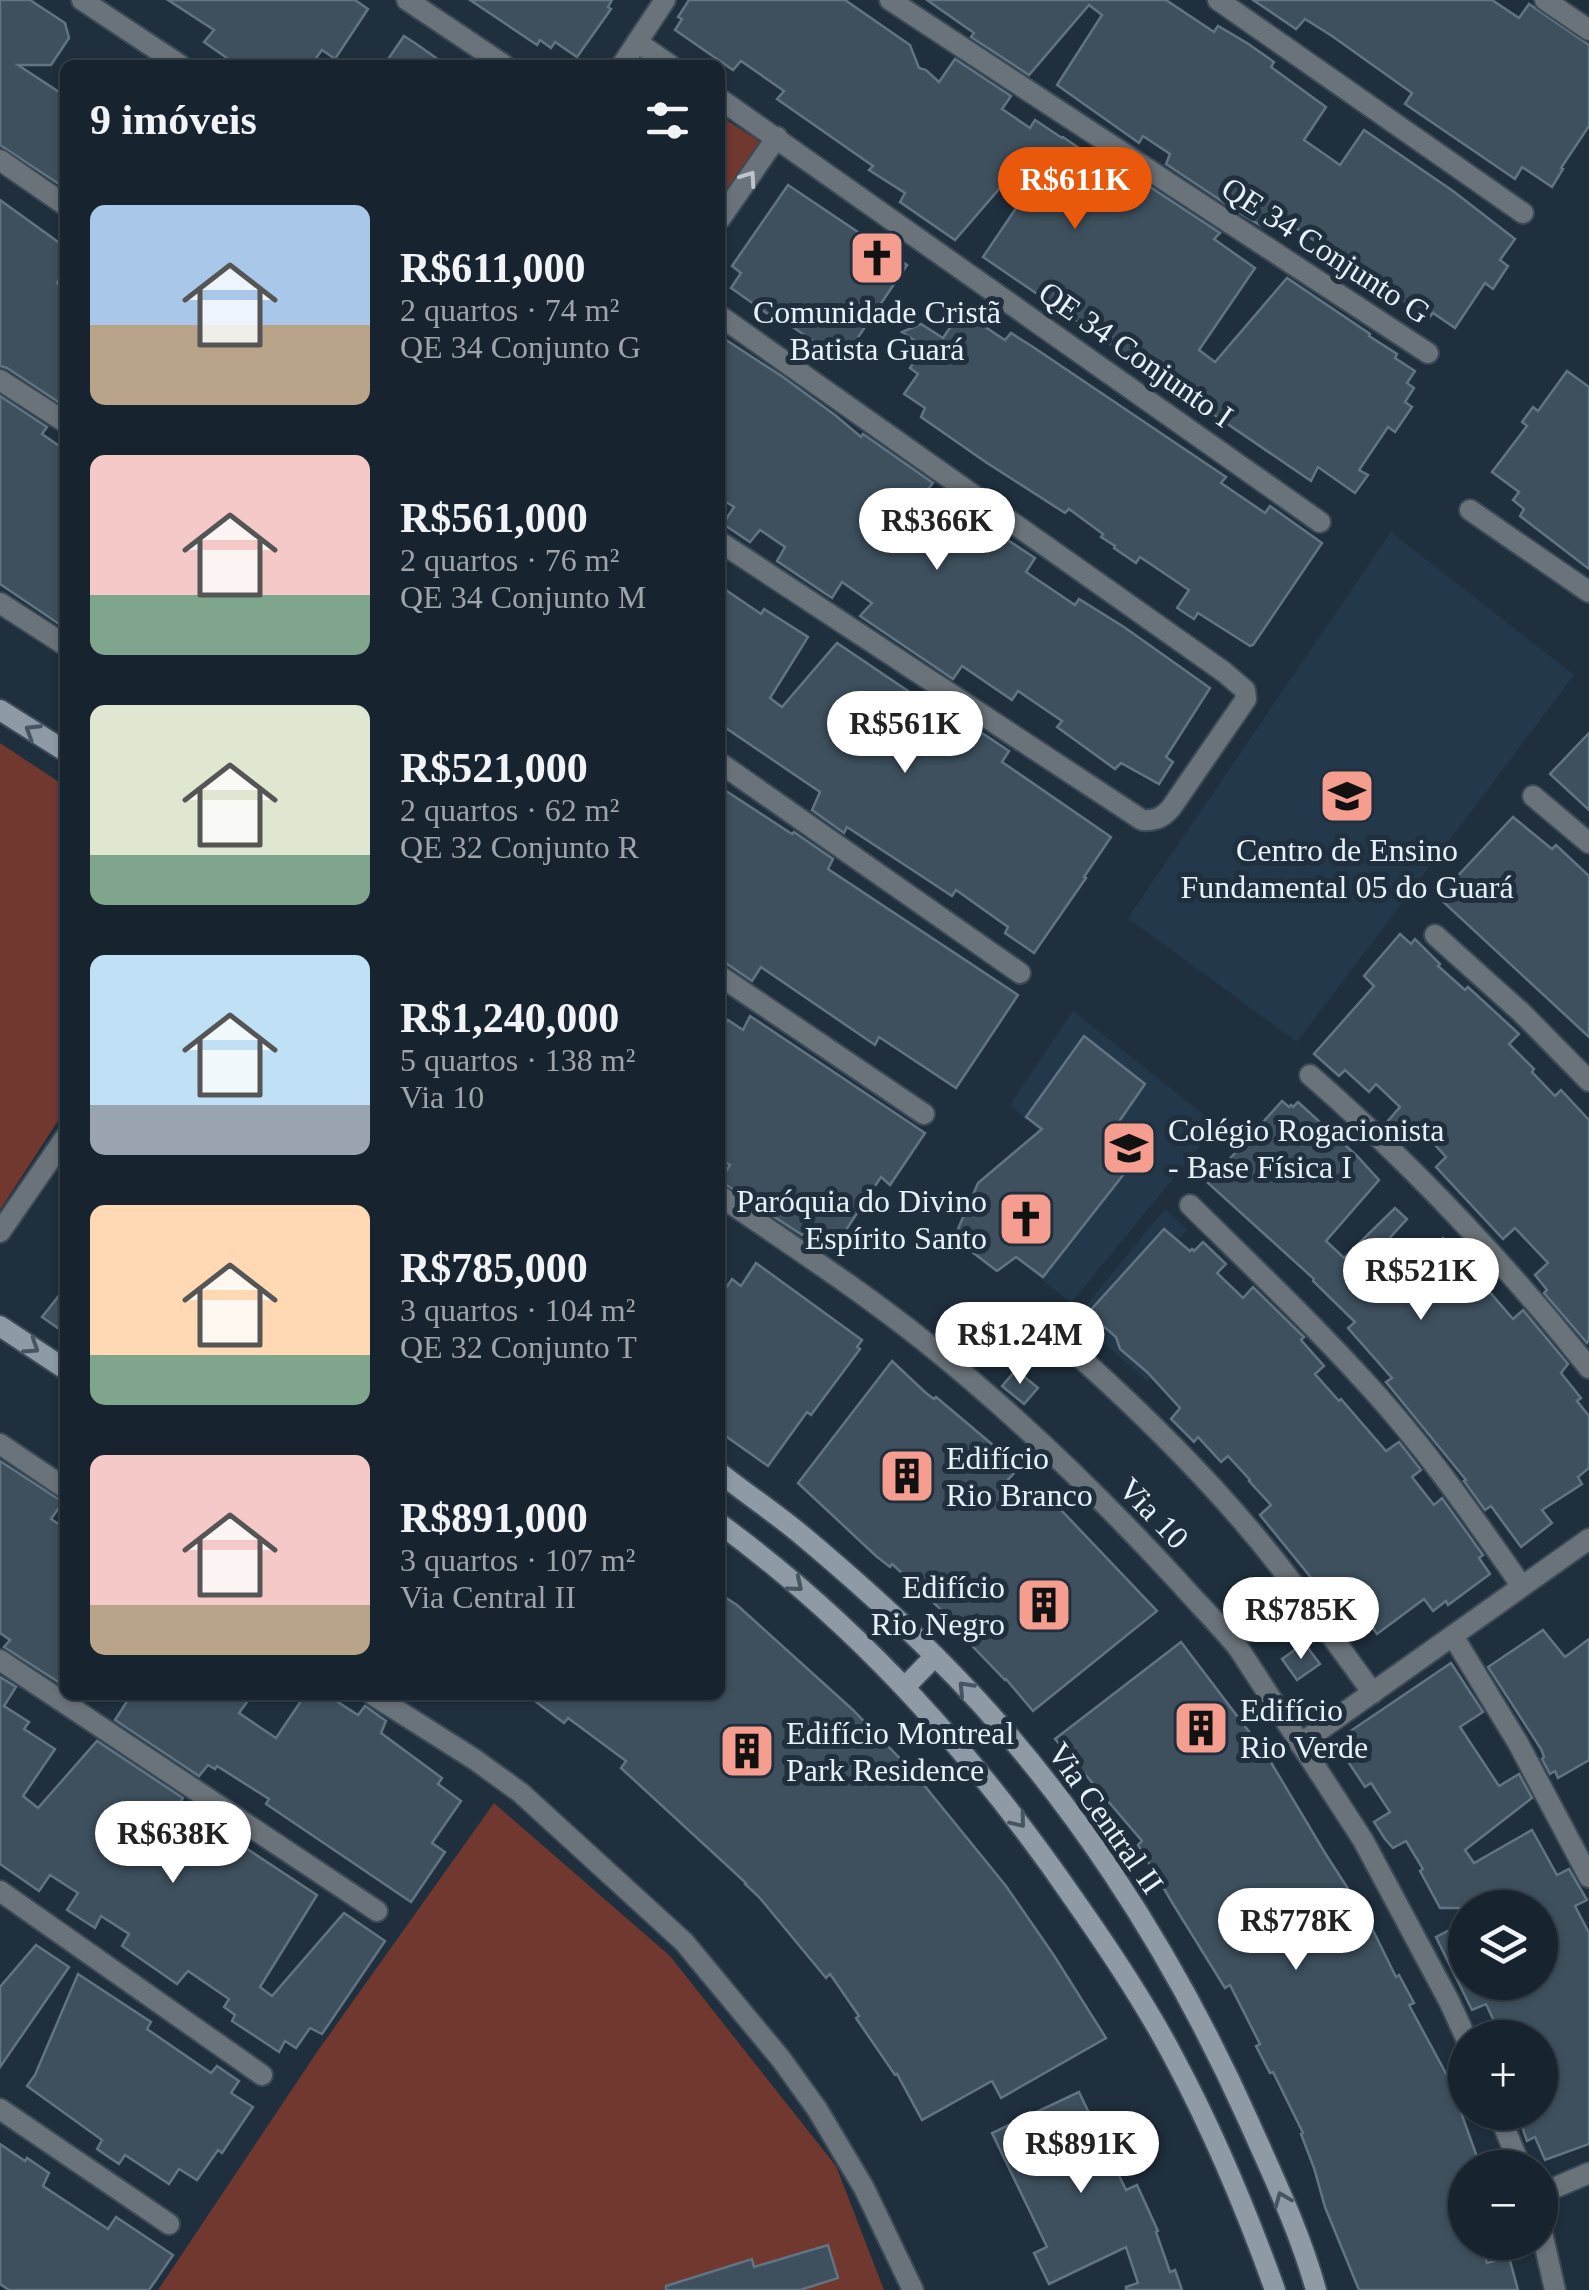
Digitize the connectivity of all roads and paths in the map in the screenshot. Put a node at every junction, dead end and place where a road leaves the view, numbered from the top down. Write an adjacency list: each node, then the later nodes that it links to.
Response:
1 (82, 0): 9 (street)
2 (406, 0): 10 (street)
3 (666, 0): 8 (street)
4 (890, 0): 20 (street, QE 34 Conjunto G)
5 (1218, 0): 18 (street)
6 (1545, 0): 7 (street)
7 (1589, 30)
8 (637, 42): 11 (street); 12 (street)
9 (172, 60)
10 (496, 60)
11 (625, 60)
12 (663, 60)
13 (725, 102): 14 (street, QE 34 Conjunto I)
14 (777, 138): 17 (street, one-way to 14); 24 (street, QE 34 Conjunto I)
15 (0, 160): 16 (street)
16 (60, 201)
17 (725, 212)
18 (1523, 214)
19 (725, 320): 25 (street)
20 (1428, 353)
21 (0, 380): 22 (street)
22 (60, 419)
23 (1470, 510): 26 (street)
24 (1320, 522)
25 (725, 545)
26 (1589, 592)
27 (0, 603): 28 (street)
28 (60, 643)
29 (0, 710): 30 (street, one-way to 29)
30 (60, 749)
31 (725, 766): 35 (street)
32 (1533, 796): 33 (street)
33 (1589, 843)
34 (1436, 935): 38 (street)
35 (1020, 972)
36 (725, 979): 39 (street)
37 (1310, 1075): 47 (street)
38 (1589, 1080)
39 (924, 1114)
40 (60, 1145): 43 (street)
41 (725, 1199): 62 (street, Via 10)
42 (1190, 1205): 53 (street)
43 (0, 1232)
44 (0, 1326): 46 (street, one-way to 46)
45 (1082, 1358): 58 (street)
46 (60, 1365)
47 (1589, 1368)
48 (0, 1444): 50 (street)
49 (725, 1477): 55 (street, Via Central II)
50 (60, 1485)
51 (725, 1528): 57 (street, one-way to 57)
52 (1589, 1539): 53 (street)
53 (1521, 1585): 54 (street)
54 (1453, 1636): 58 (street); 63 (street)
55 (935, 1656): 57 (street); 75 (street, Via Central II, one-way to 55)
56 (0, 1660): 59 (street)
57 (905, 1686): 74 (street, one-way to 74)
58 (1373, 1692): 62 (street)
59 (60, 1700)
60 (60, 1700): 65 (street)
61 (381, 1700): 73 (street)
62 (1300, 1744): 66 (street, Via 10)
63 (1589, 1876)
64 (0, 1891): 67 (street)
65 (377, 1911)
66 (1458, 2020)
67 (262, 2075)
68 (0, 2109): 71 (street)
69 (1589, 2173): 70 (street)
70 (1558, 2186)
71 (169, 2224)
72 (1548, 2260): 76 (street)
73 (913, 2290)
74 (1275, 2290)
75 (1316, 2290)
76 (1555, 2290)

